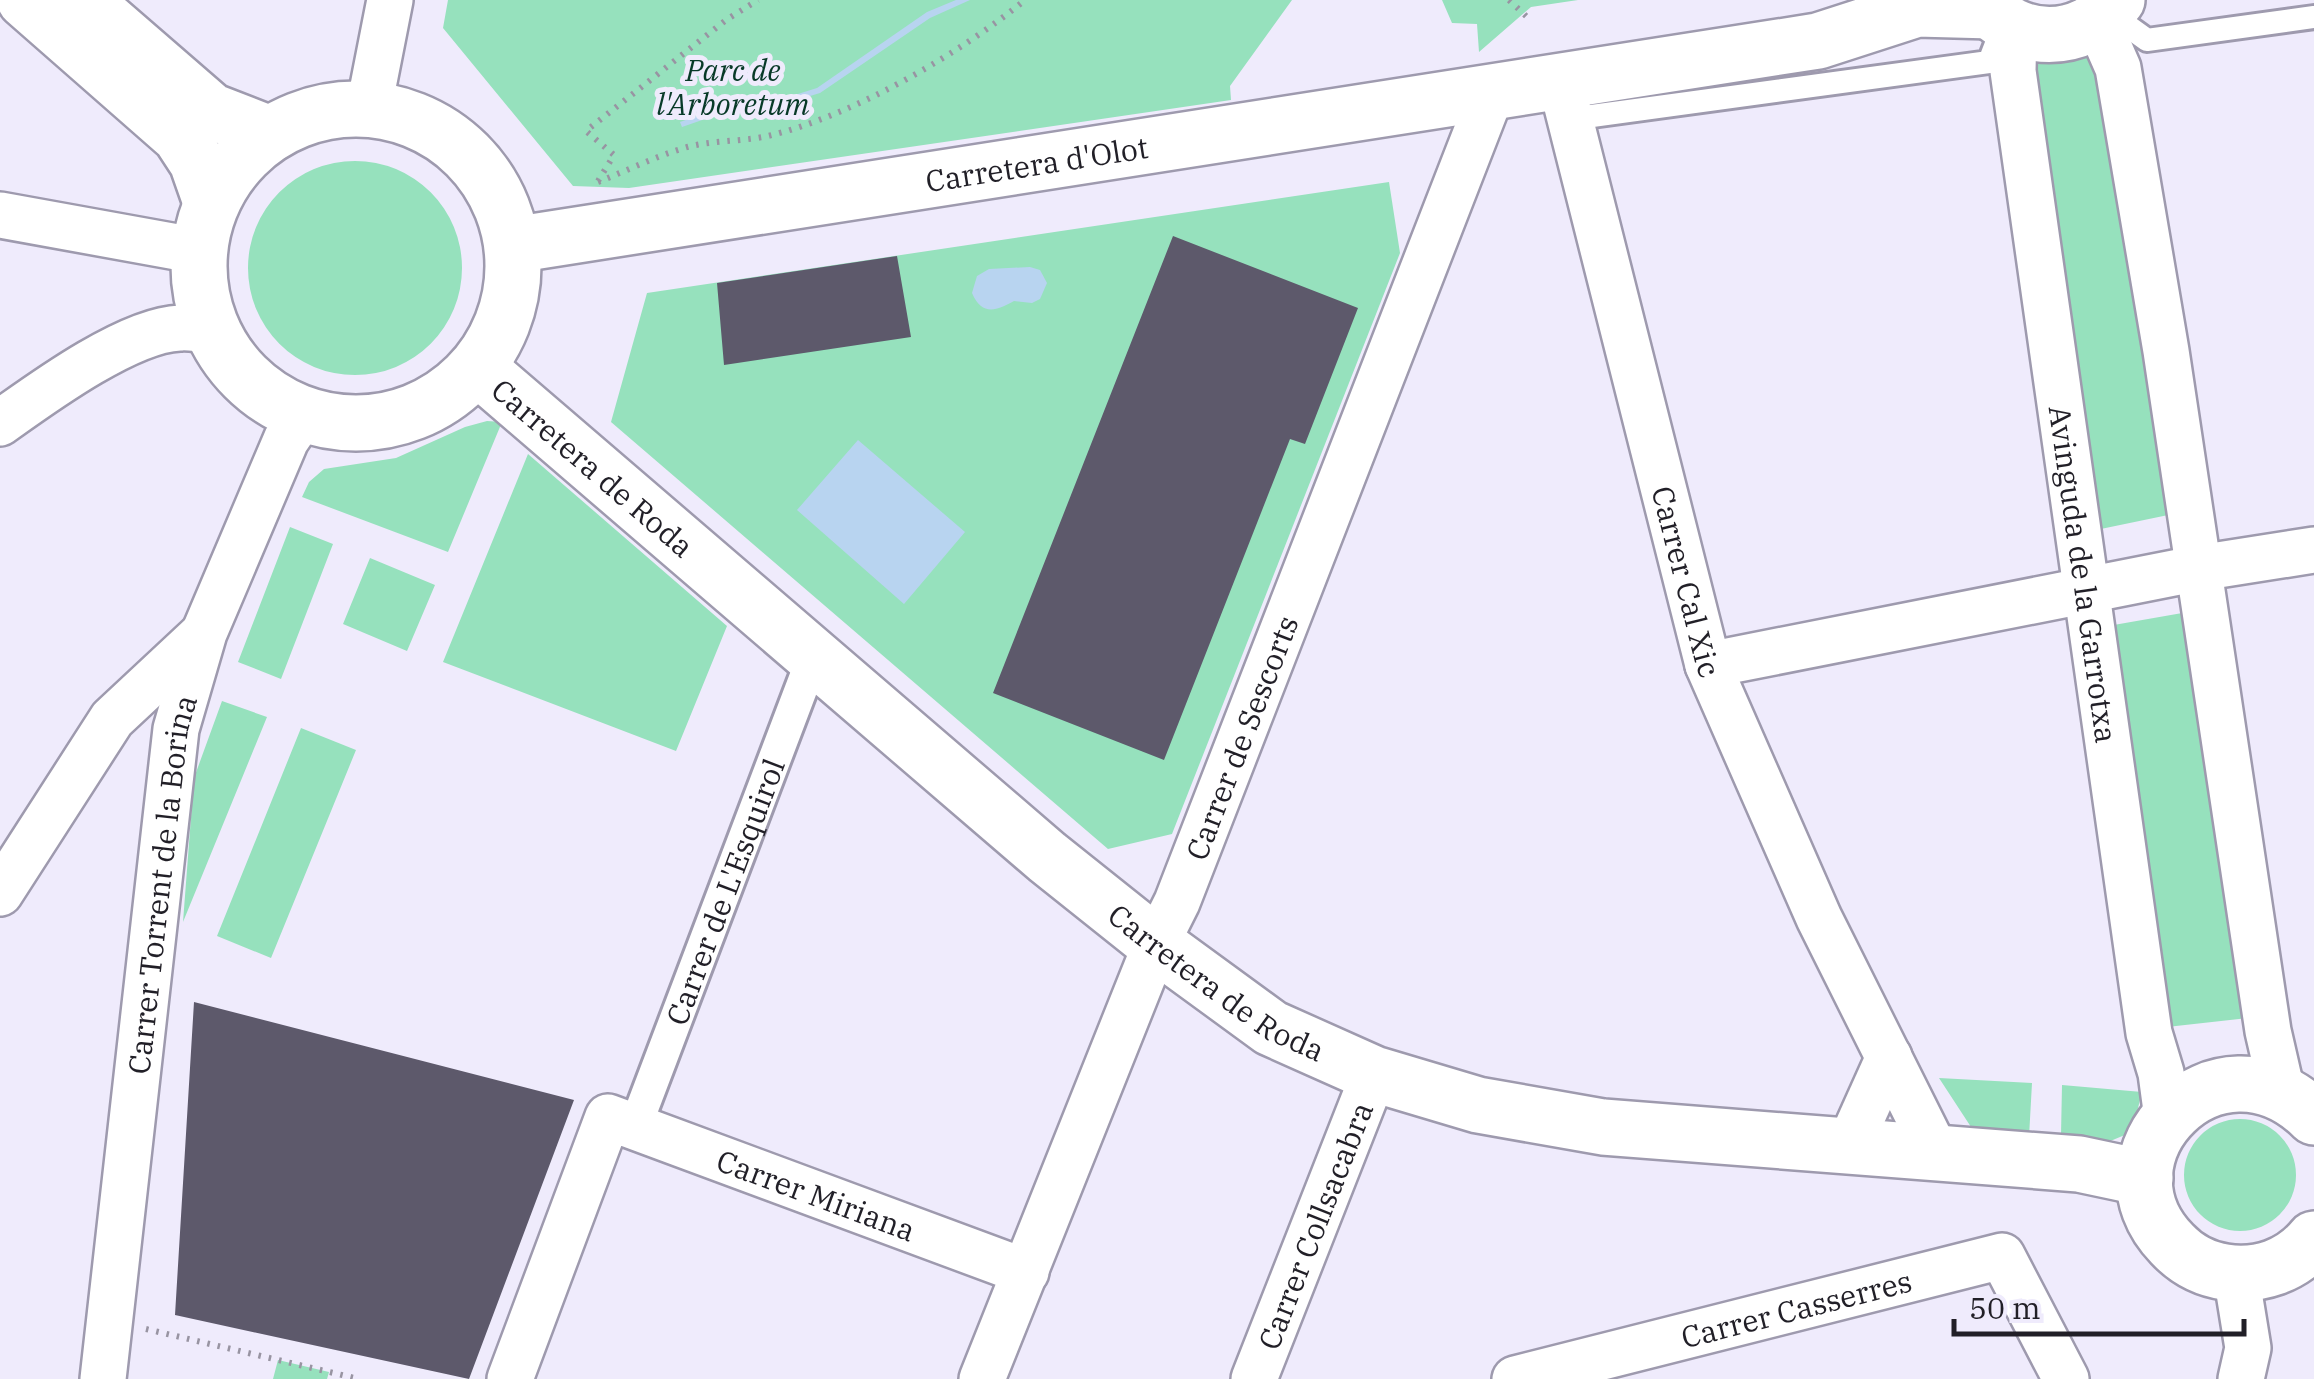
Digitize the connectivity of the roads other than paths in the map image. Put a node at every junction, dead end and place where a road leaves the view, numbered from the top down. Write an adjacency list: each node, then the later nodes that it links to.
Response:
1 (24, 0): 13 (street)
2 (83, 0): 11 (street)
3 (390, 0): 10 (street)
4 (1844, 0): 9 (street, Carretera d'Olot)
5 (1998, 15): 7 (street, Carretera d'Olot); 9 (street, Carretera d'Olot); 21 (street, Avinguda de la Garrotxa)
6 (2314, 16): 7 (lane)
7 (2117, 18): 20 (street)
8 (1492, 92): 9 (street, Carretera d'Olot); 14 (street, Carretera d'Olot); 26 (street, Carrer de Sescorts)
9 (1565, 99): 24 (street, Carrer Cal Xic)
10 (369, 108): 11 (street); 14 (street)
11 (270, 134): 13 (street)
12 (0, 215): 13 (street)
13 (205, 227): 15 (street)
14 (513, 245): 16 (street)
15 (211, 330): 17 (street); 18 (street)
16 (478, 368): 17 (street); 23 (street, Carretera de Roda)
17 (303, 415): 22 (street, Carrer Torrent de la Borina)
18 (0, 423)
19 (2314, 550): 20 (street)
20 (2199, 568): 21 (street); 29 (street)
21 (2086, 592): 24 (street); 30 (street, Avinguda de la Garrotxa)
22 (204, 633): 25 (street); 38 (street, Carrer Torrent de la Borina)
23 (814, 655): 26 (street, Carretera de Roda); 31 (street, Carrer de L'Esquirol)
24 (1708, 666): 27 (street, Carrer Cal Xic)
25 (0, 893)
26 (1156, 944): 28 (street, Carretera de Roda); 36 (street, Carrer de Sescorts)
27 (1889, 1057): 32 (street); 33 (street, Carrer Cal Xic)
28 (1374, 1074): 32 (street, Carretera de Roda); 41 (street, Carrer Collsacabra)
29 (2298, 1105): 30 (street)
30 (2167, 1118): 34 (street)
31 (622, 1122): 36 (street, Carrer Miriana); 39 (street)
32 (1849, 1146): 33 (street, Carretera de Roda)
33 (1936, 1152): 34 (street, Carretera de Roda)
34 (2146, 1178): 37 (street)
35 (2314, 1240): 37 (street)
36 (1026, 1272): 40 (street, Carrer de Sescorts)
37 (2236, 1274): 44 (street)
38 (103, 1379)
39 (510, 1379)
40 (982, 1379)
41 (1254, 1379)
42 (1515, 1379): 43 (street, Carrer Casserres)
43 (2066, 1379)
44 (2241, 1379)

